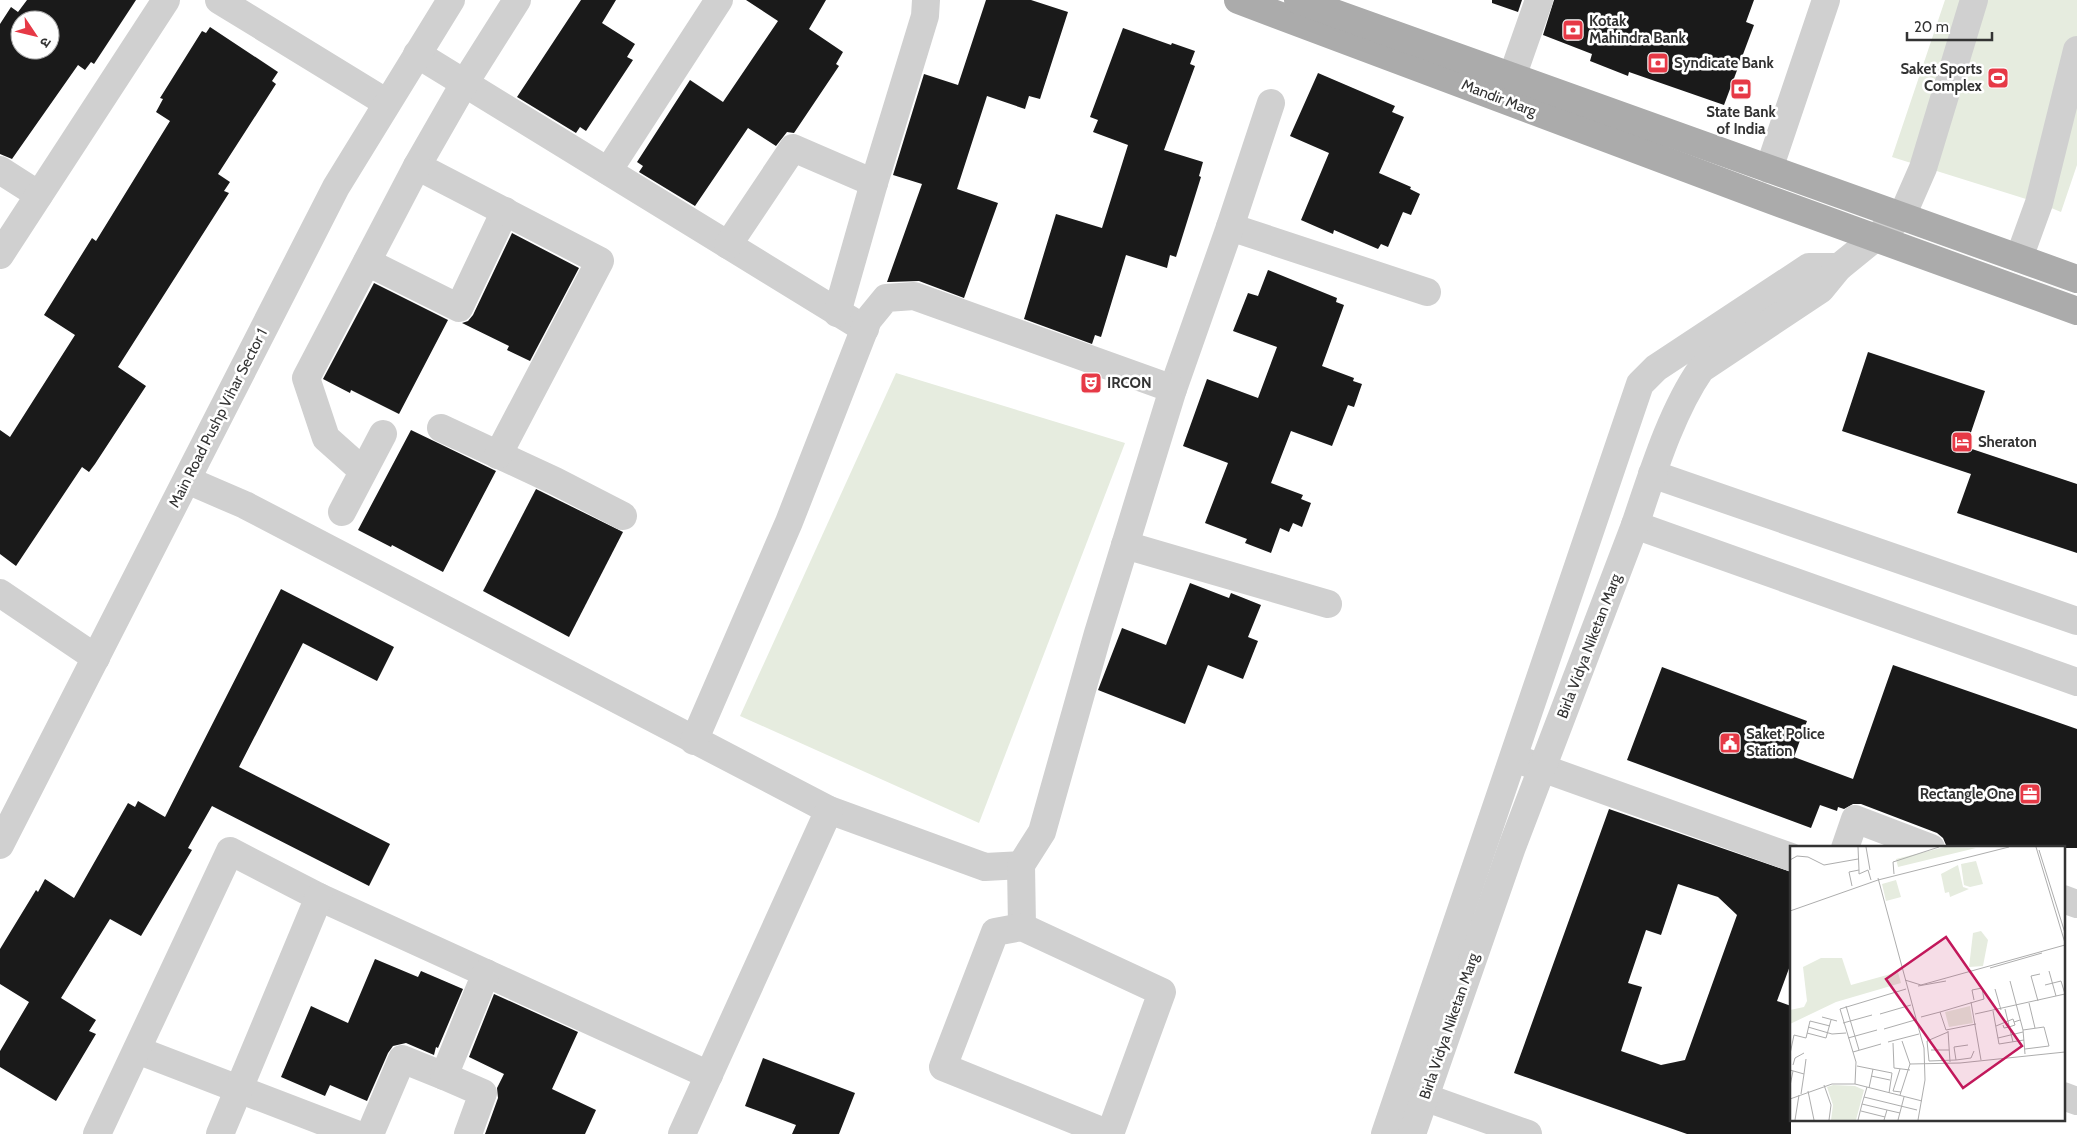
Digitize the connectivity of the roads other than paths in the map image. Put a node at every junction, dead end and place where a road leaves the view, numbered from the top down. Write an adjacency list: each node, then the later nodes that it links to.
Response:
1 (166, 0): 23 (street)
2 (219, 0): 16 (street)
3 (451, 0): 13 (street, Main Road Pushp Vihar Sector 1)
4 (517, 0): 15 (street)
5 (718, 0): 21 (street)
6 (926, 0): 22 (street)
7 (1238, 0): 27 (main road, Mandir Marg)
8 (1298, 0): 14 (main road, Mandir Marg)
9 (1539, 0): 14 (street)
10 (1826, 0): 19 (street)
11 (1974, 0): 25 (street)
12 (2077, 50): 30 (street)
13 (417, 54): 15 (street); 16 (street, Main Road Pushp Vihar Sector 1)
14 (1512, 77): 19 (main road, Mandir Marg)
15 (464, 84): 18 (street); 21 (street)
16 (387, 103): 44 (street, Main Road Pushp Vihar Sector 1)
17 (1271, 104): 26 (street)
18 (417, 166): 24 (street); 31 (street)
19 (1769, 169): 25 (main road, Mandir Marg)
20 (0, 170): 23 (street)
21 (608, 171): 28 (street)
22 (874, 182): 28 (street); 36 (street)
23 (39, 195): 29 (street)
24 (505, 211): 31 (street); 41 (street)
25 (1902, 216): 27 (street, Birla Vidya Niketan Marg); 30 (main road, Mandir Marg)
26 (1230, 227): 34 (street); 38 (street)
27 (1875, 238): 32 (street, Birla Vidya Niketan Marg); 35 (main road, Mandir Marg)
28 (728, 245): 36 (street)
29 (0, 255)
30 (2019, 258): 33 (main road, Mandir Marg)
31 (367, 262): 42 (street)
32 (1839, 267): 43 (street, Birla Vidya Niketan Marg); 55 (street)
33 (2077, 278)
34 (1427, 292)
35 (2077, 311)
36 (837, 313): 37 (street)
37 (865, 329): 38 (street); 54 (street)
38 (1173, 389): 48 (street)
39 (441, 428): 41 (street)
40 (383, 434): 42 (street)
41 (498, 455): 46 (street)
42 (363, 471): 45 (street)
43 (1652, 474): 47 (street, Birla Vidya Niketan Marg); 51 (street)
44 (186, 480): 52 (street, Main Road Pushp Vihar Sector 1); 54 (street)
45 (342, 512)
46 (623, 516)
47 (1635, 525): 53 (street); 56 (street, Birla Vidya Niketan Marg)
48 (1125, 545): 50 (street); 62 (street)
49 (0, 593): 52 (street)
50 (1328, 604)
51 (2077, 621)
52 (96, 658): 58 (street, Main Road Pushp Vihar Sector 1)
53 (2077, 682)
54 (694, 741): 57 (street)
55 (1511, 758): 56 (street); 72 (street)
56 (1542, 768): 61 (street); 72 (street, Birla Vidya Niketan Marg)
57 (829, 810): 62 (street); 69 (street)
58 (0, 845)
59 (1846, 846): 60 (street)
60 (1926, 846)
61 (1790, 857)
62 (1021, 865): 66 (street)
63 (319, 897): 67 (street); 68 (street); 71 (street)
64 (2064, 899): 65 (street)
65 (2077, 904)
66 (1022, 927): 81 (street); 81 (street)
67 (486, 973): 69 (street); 70 (street)
68 (137, 1050): 71 (street); 75 (street)
69 (709, 1075): 80 (street)
70 (444, 1076): 78 (street); 79 (street)
71 (238, 1090): 76 (street); 77 (street)
72 (1412, 1094): 82 (street); 83 (street, Birla Vidya Niketan Marg); 84 (street)
73 (2064, 1096): 74 (street)
74 (2077, 1101)
75 (97, 1134)
76 (220, 1134)
77 (356, 1134)
78 (370, 1134)
79 (468, 1134)
80 (682, 1134)
81 (1110, 1134)
82 (1385, 1134)
83 (1412, 1134)
84 (1528, 1134)

